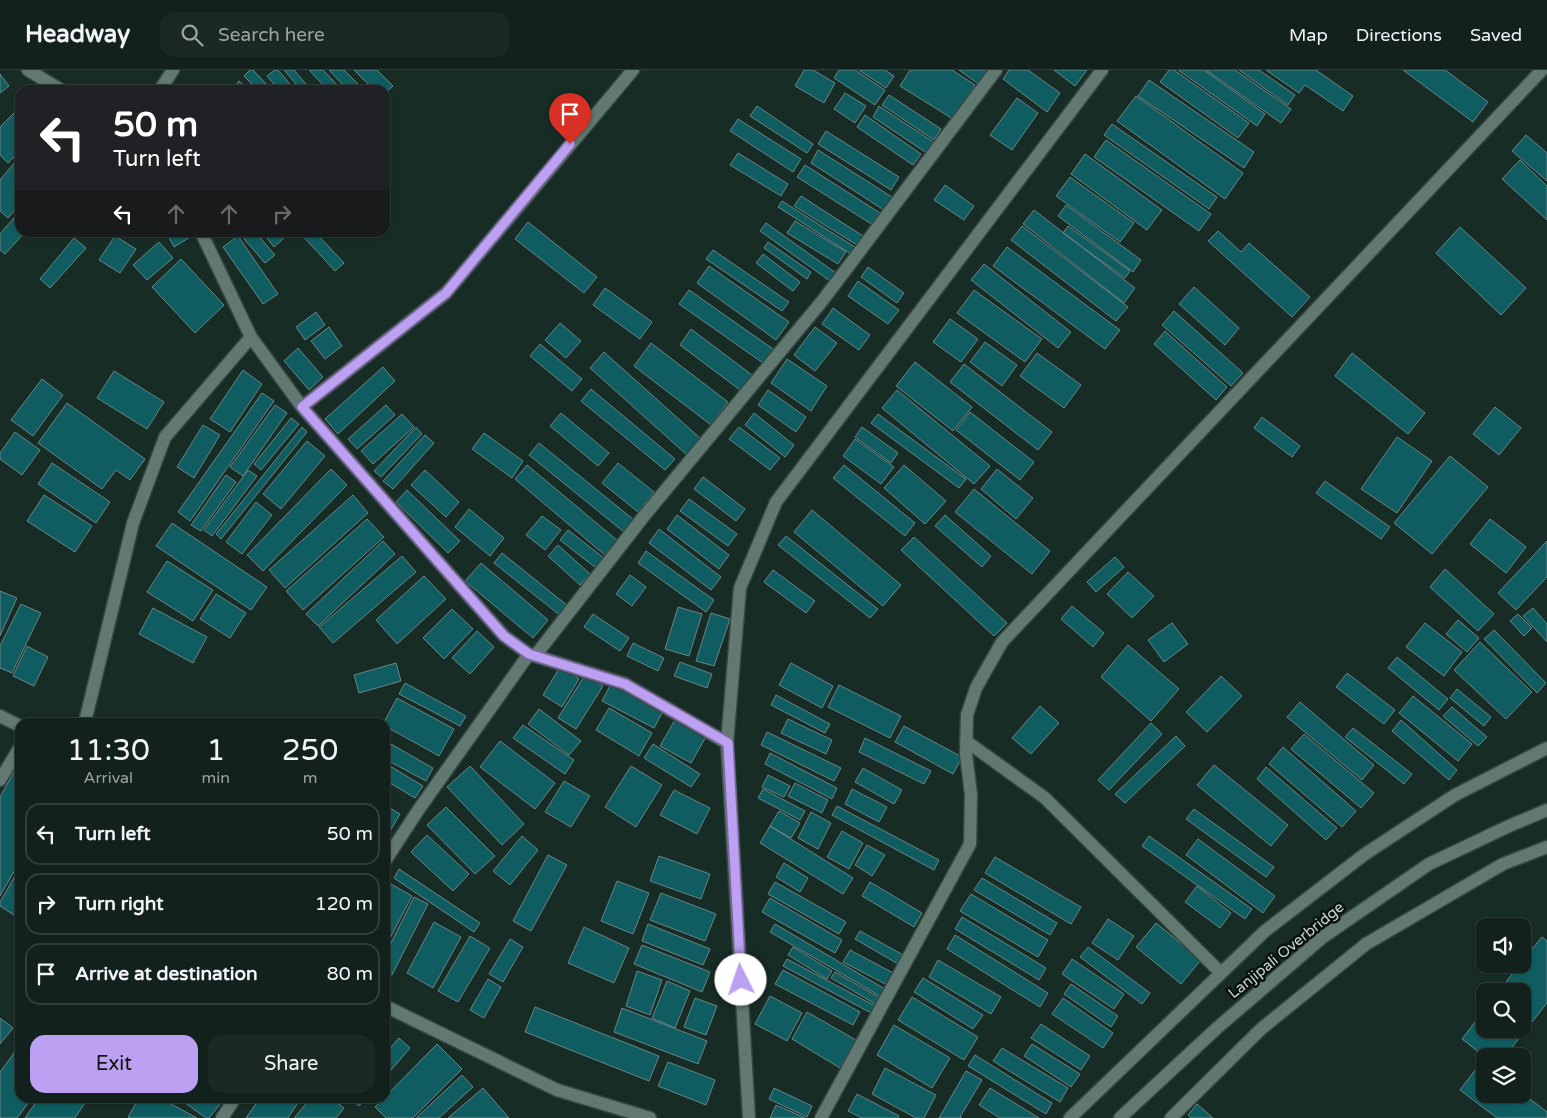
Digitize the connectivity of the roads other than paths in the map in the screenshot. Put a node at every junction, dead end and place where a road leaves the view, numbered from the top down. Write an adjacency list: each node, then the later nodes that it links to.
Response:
1 (28, 70): 7 (street)
2 (173, 70): 8 (street)
3 (633, 70): 11 (street)
4 (996, 70): 12 (street)
5 (1102, 70): 17 (street)
6 (1542, 70): 16 (street)
7 (53, 85)
8 (163, 85)
9 (203, 237): 10 (street)
10 (251, 337): 11 (street); 14 (street)
11 (302, 407): 12 (street)
12 (532, 655): 17 (street); 23 (street)
13 (0, 716): 15 (street)
14 (86, 718)
15 (15, 724)
16 (966, 741): 24 (street); 30 (street)
17 (728, 743): 29 (street)
18 (1547, 748): 24 (street)
19 (15, 755): 20 (street)
20 (0, 780)
21 (1547, 810): 32 (street, Lanjipali Overbridge)
22 (1547, 848): 33 (street)
23 (390, 853)
24 (1221, 973): 31 (street)
25 (390, 1008): 28 (street)
26 (232, 1103): 27 (street)
27 (222, 1118)
28 (650, 1118)
29 (749, 1118)
30 (821, 1118)
31 (1070, 1118)
32 (1120, 1118)
33 (1171, 1118)

